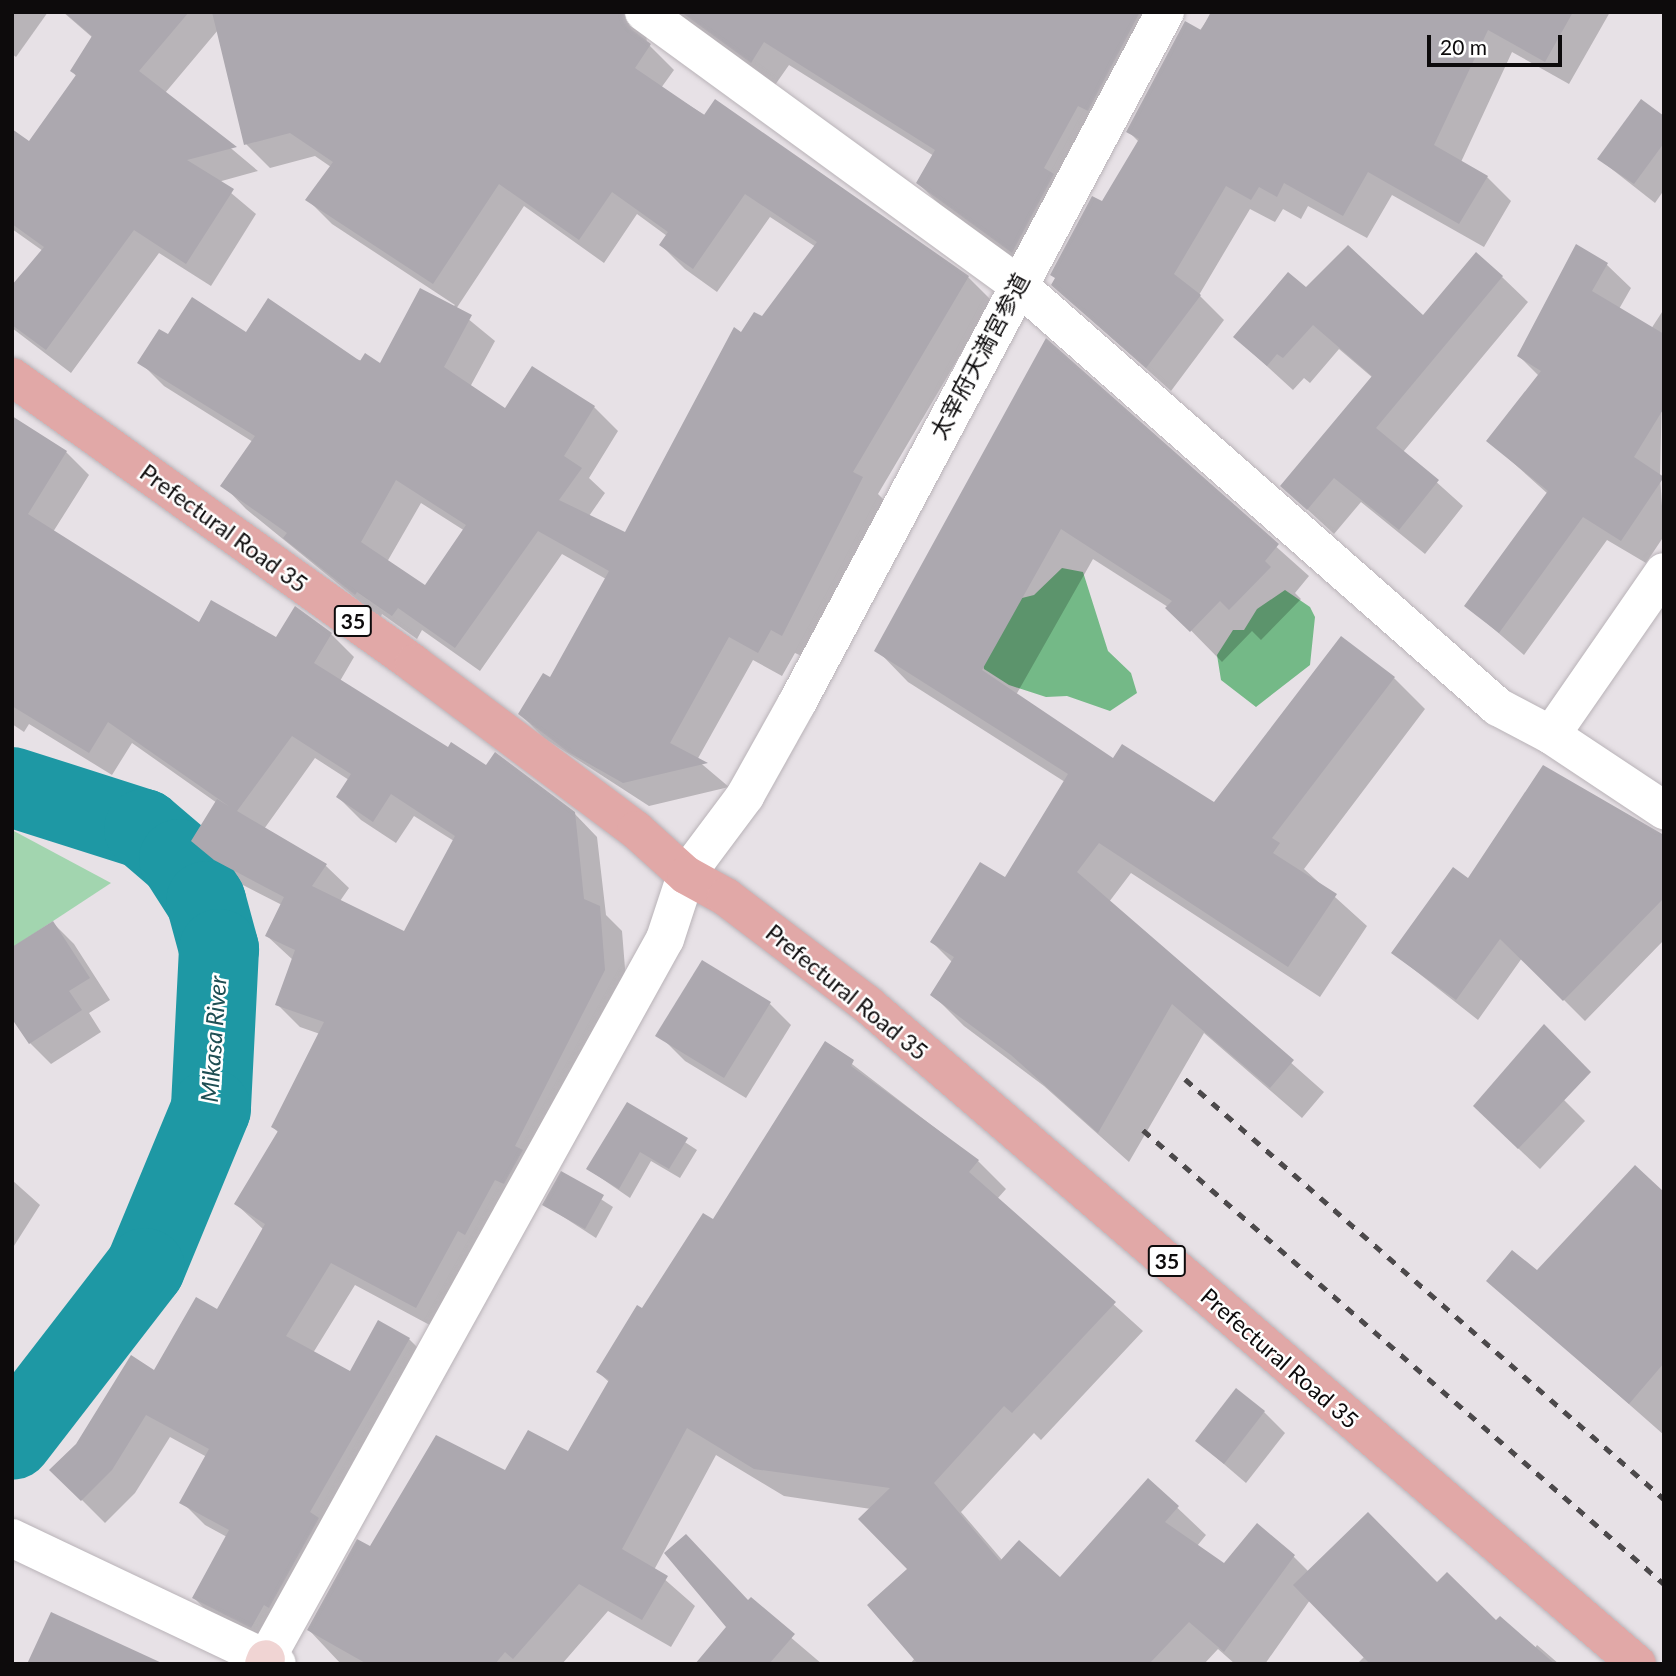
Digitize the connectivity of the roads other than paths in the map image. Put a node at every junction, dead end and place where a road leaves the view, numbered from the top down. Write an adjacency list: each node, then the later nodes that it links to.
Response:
1 (645, 12): 3 (street)
2 (1165, 12): 3 (street, 太宰府天満宮参道)
3 (1017, 284): 6 (street); 8 (street, 太宰府天満宮参道)
4 (12, 377): 8 (main road, Prefectural Road 35 / 35)
5 (1664, 572): 6 (street)
6 (1551, 735): 7 (street)
7 (1664, 810)
8 (686, 874): 10 (street, 太宰府天満宮参道); 11 (main road, Prefectural Road 35 / 35)
9 (12, 1538): 10 (street)
10 (269, 1662)
11 (1637, 1664)

